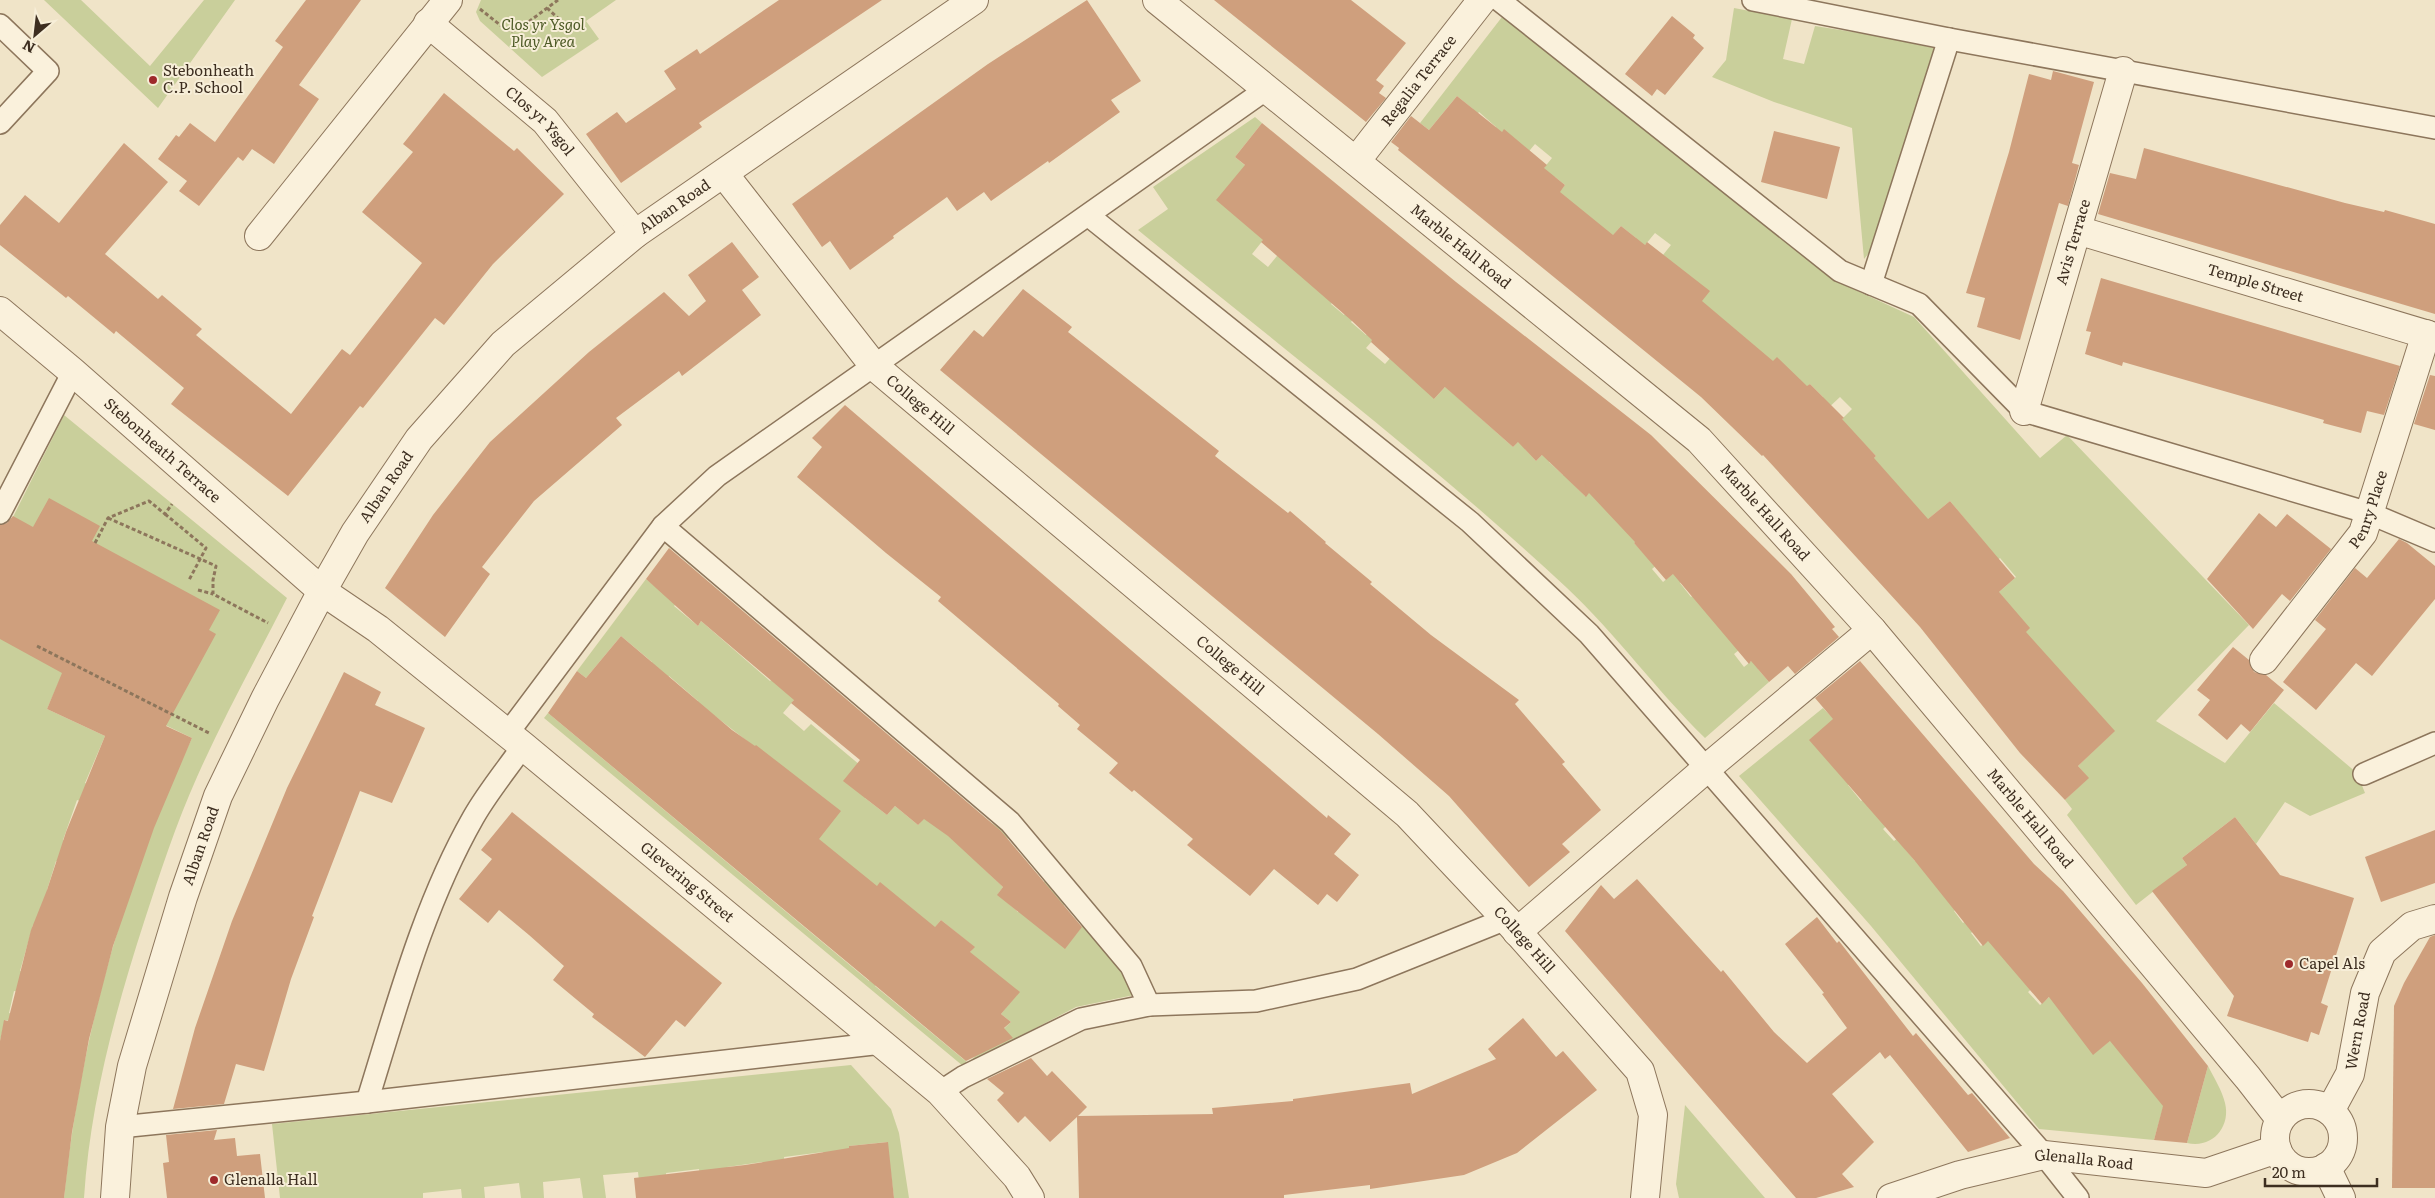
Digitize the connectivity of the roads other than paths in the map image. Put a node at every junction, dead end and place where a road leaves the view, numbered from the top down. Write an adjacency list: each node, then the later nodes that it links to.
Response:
1 (448, 0): 7 (street)
2 (974, 0): 15 (street, Alban Road)
3 (1157, 0): 11 (street, Marble Hall Road)
4 (1482, 0): 14 (street, Regalia Terrace)
5 (1499, 0): 20 (lane)
6 (1752, 0): 9 (lane)
7 (428, 23): 18 (street, Clos yr Ysgol); 19 (street)
8 (0, 25): 12 (lane)
9 (1949, 39): 10 (lane); 20 (lane)
10 (2123, 71): 13 (lane); 17 (street, Avis Terrace)
11 (1268, 88): 14 (street, Marble Hall Road); 16 (lane)
12 (0, 123)
13 (2435, 128)
14 (1356, 161): 31 (street, Marble Hall Road)
15 (724, 174): 18 (street, Alban Road); 23 (street, College Hill)
16 (1089, 216): 23 (lane); 35 (lane)
17 (2076, 230): 22 (street, Temple Street); 25 (street, Avis Terrace)
18 (635, 234): 30 (street, Alban Road)
19 (259, 236)
20 (1871, 284): 25 (lane)
21 (0, 311): 24 (street, Stebonheath Terrace)
22 (2430, 336): 27 (street, Penry Place)
23 (874, 366): 28 (lane); 38 (street, College Hill)
24 (73, 372): 26 (lane); 30 (street, Stebonheath Terrace)
25 (2024, 411): 27 (lane)
26 (0, 513)
27 (2369, 513): 29 (lane); 32 (street, Penry Place)
28 (663, 526): 33 (lane); 39 (lane)
29 (2435, 541)
30 (322, 591): 33 (street, Glevering Street); 45 (street, Alban Road)
31 (1872, 630): 35 (street); 44 (street, Marble Hall Road)
32 (2264, 660)
33 (515, 740): 40 (street, Glevering Street); 42 (lane)
34 (2435, 743): 36 (lane)
35 (1707, 768): 38 (street); 47 (lane)
36 (2364, 774)
37 (2435, 920): 43 (street, Wern Road)
38 (1511, 926): 39 (lane); 51 (street, College Hill)
39 (1149, 1005): 41 (lane)
40 (882, 1043): 41 (street, Glevering Street); 42 (lane)
41 (940, 1092): 50 (street, Glevering Street)
42 (367, 1102): 45 (lane)
43 (2330, 1111): 44 (street); 48 (street)
44 (2280, 1119): 46 (street)
45 (120, 1127): 49 (street, Alban Road)
46 (2277, 1149): 47 (street, Glenalla Road); 48 (street)
47 (2044, 1155): 52 (street, Glenalla Road); 53 (lane)
48 (2326, 1167): 54 (street)
49 (115, 1198)
50 (1030, 1198)
51 (1646, 1198)
52 (1891, 1198)
53 (2078, 1198)
54 (2341, 1198)

